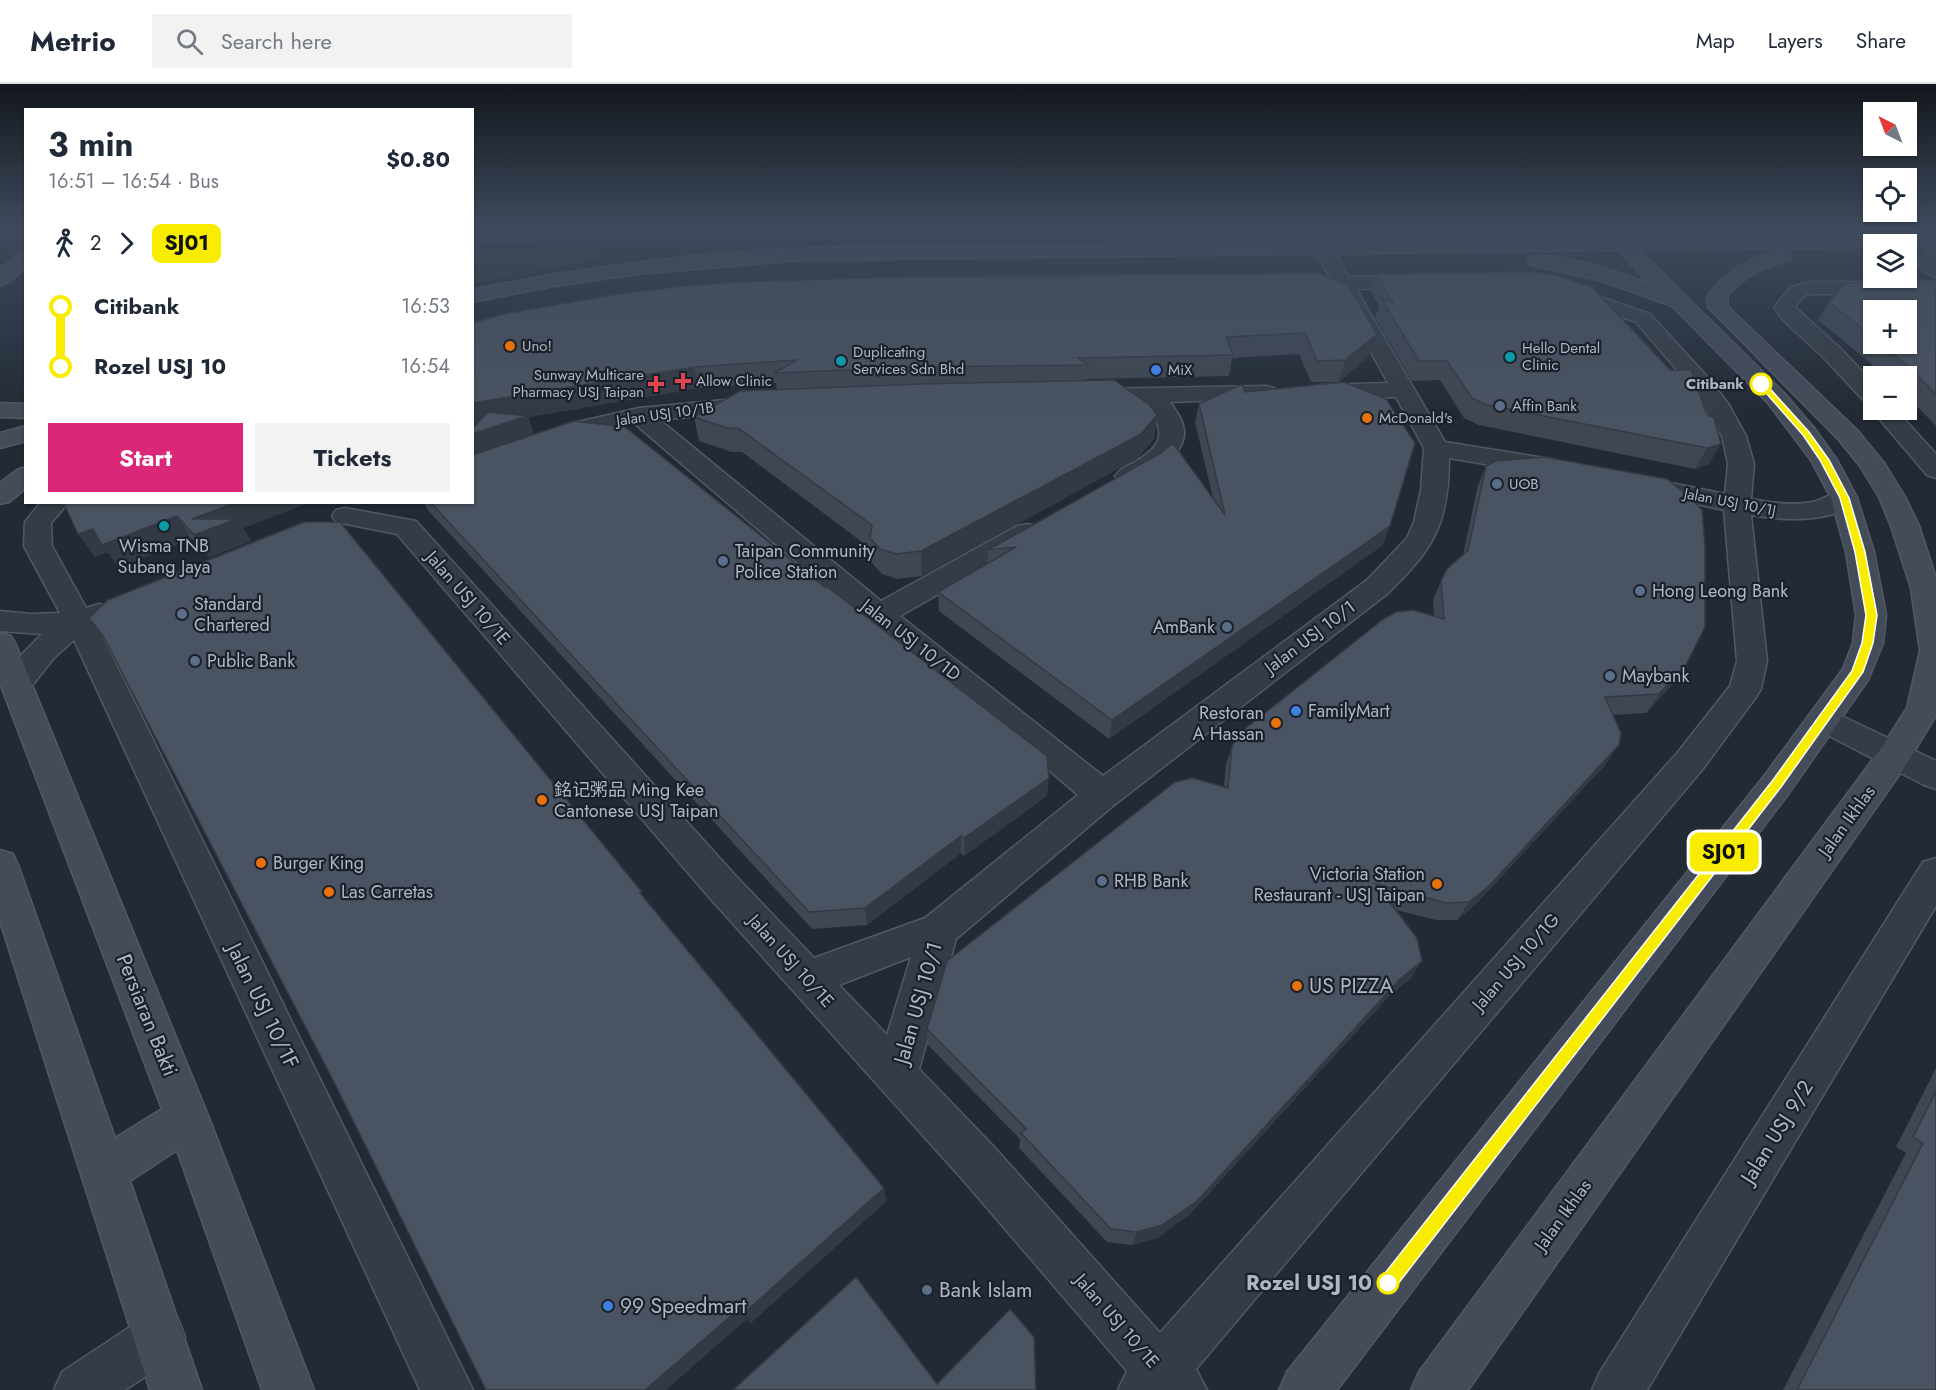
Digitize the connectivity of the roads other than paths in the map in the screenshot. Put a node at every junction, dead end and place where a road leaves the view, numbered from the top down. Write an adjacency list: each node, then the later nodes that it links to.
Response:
1 (497, 291): 9 (street)
2 (576, 291): 11 (street)
3 (1348, 291): 13 (street, Jalan USJ 10/1)
4 (1564, 291): 36 (street, Jalan USJ 10/1G)
5 (1659, 291): 10 (street)
6 (1691, 291): 10 (street, Jalan Ikhlas)
7 (1722, 291): 10 (street)
8 (1798, 291): 12 (street)
9 (474, 296)
10 (1704, 303): 33 (street, Jalan Ikhlas); 39 (street, Jalan Ikhlas)
11 (474, 311)
12 (1863, 386)
13 (1404, 390): 14 (street); 23 (street, Jalan USJ 10/1)
14 (1155, 395): 15 (street); 31 (street)
15 (1073, 396)
16 (782, 403): 19 (street, Jalan USJ 10/1B)
17 (0, 410): 18 (street)
18 (24, 411)
19 (639, 415): 26 (street, Jalan USJ 10/1B); 43 (street, Jalan USJ 10/1D)
20 (1893, 420): 27 (street)
21 (24, 434): 22 (street)
22 (0, 441)
23 (1436, 448): 28 (street); 51 (street, Jalan USJ 10/1)
24 (24, 456): 25 (street)
25 (0, 464)
26 (474, 465)
27 (1936, 470)
28 (1577, 472)
29 (24, 477): 32 (street)
30 (1623, 481): 36 (street, Jalan USJ 10/1J)
31 (1103, 490)
32 (0, 496)
33 (1844, 498): 36 (street, Jalan USJ 10/1J); 48 (street, Jalan Ikhlas)
34 (54, 504): 45 (street, Jalan USJ 10/1F)
35 (375, 504): 37 (street, Jalan USJ 10/1E)
36 (1737, 505): 60 (street, Jalan USJ 10/1G)
37 (407, 515): 55 (street, Jalan USJ 10/1E)
38 (1044, 523): 43 (street)
39 (1905, 526): 40 (street); 41 (street, Jalan Ikhlas)
40 (1936, 553)
41 (1930, 585): 49 (street, Jalan Ikhlas)
42 (125, 604): 45 (street)
43 (879, 615): 51 (street, Jalan USJ 10/1D)
44 (0, 621): 45 (street)
45 (80, 622): 47 (street); 64 (street, Jalan USJ 10/1F)
46 (0, 643): 47 (street, Persiaran Bakti)
47 (16, 684): 57 (street, Persiaran Bakti)
48 (1823, 719): 49 (street); 65 (street, Jalan Ikhlas)
49 (1894, 756): 50 (street); 66 (street, Jalan Ikhlas)
50 (1936, 776)
51 (1102, 795): 54 (street, Jalan USJ 10/1)
52 (0, 865): 58 (street)
53 (1936, 873): 67 (street, Jalan USJ 9/2)
54 (939, 930): 55 (street, Jalan USJ 10/1); 56 (street, Jalan USJ 10/1)
55 (807, 979): 56 (street, Jalan USJ 10/1E)
56 (896, 1076): 60 (street, Jalan USJ 10/1E)
57 (188, 1118): 58 (street); 63 (street, Persiaran Bakti)
58 (103, 1172): 59 (street)
59 (160, 1337): 61 (street); 62 (street)
60 (1162, 1384)
61 (80, 1390)
62 (176, 1390)
63 (288, 1390)
64 (447, 1390)
65 (1305, 1390)
66 (1437, 1390)
67 (1618, 1390)

